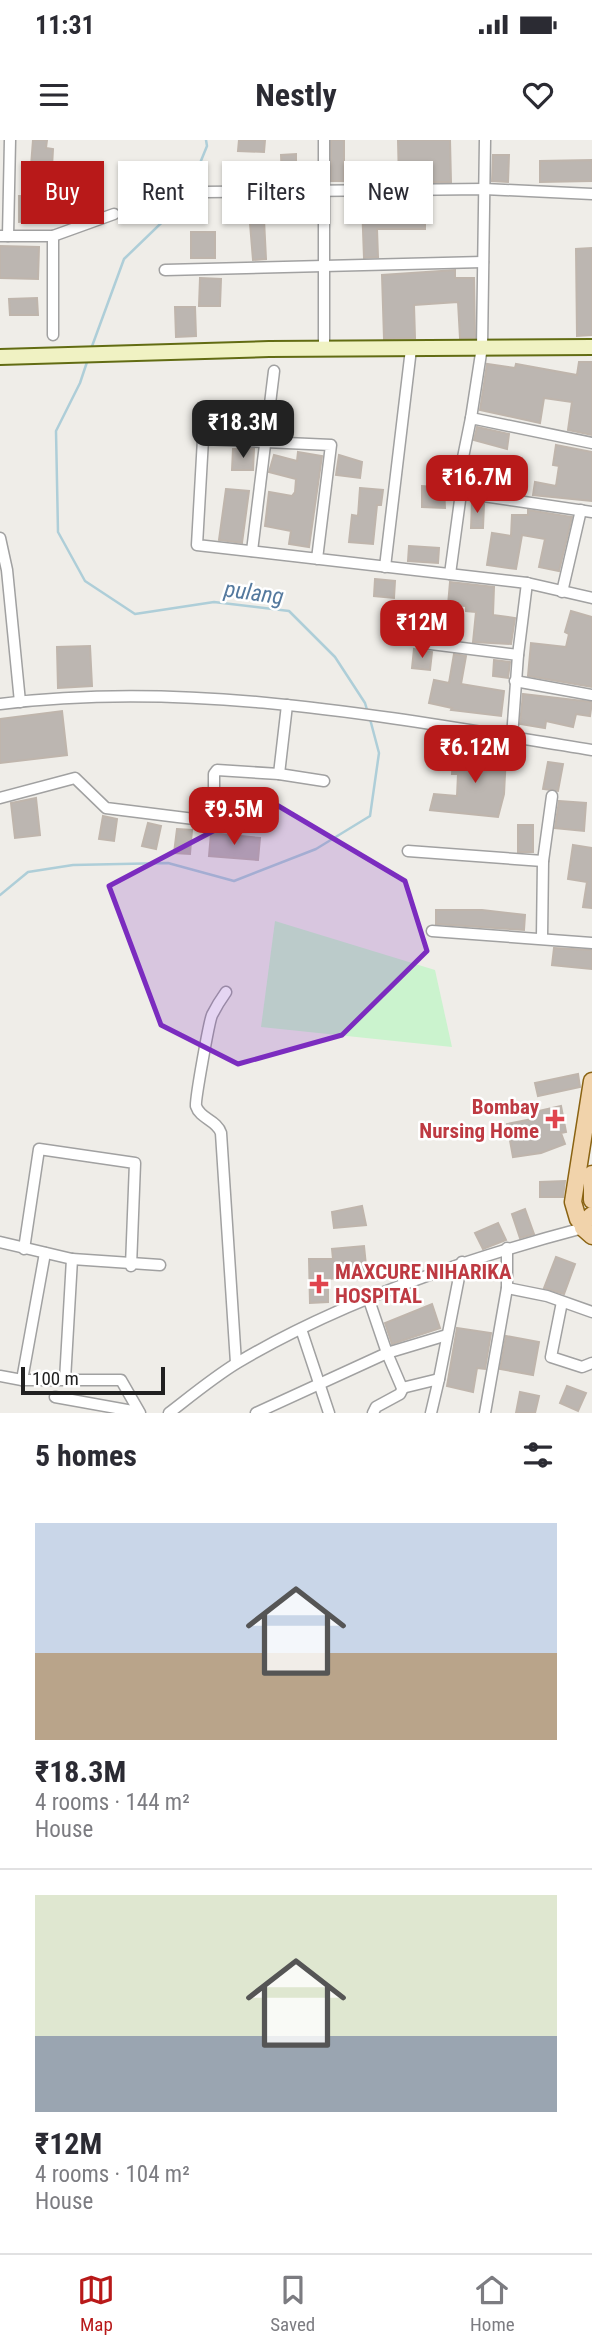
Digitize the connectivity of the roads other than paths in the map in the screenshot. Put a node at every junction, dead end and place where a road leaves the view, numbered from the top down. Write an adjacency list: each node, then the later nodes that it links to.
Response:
1 (10, 140): 10 (street)
2 (324, 140): 4 (street)
3 (485, 140): 6 (street)
4 (324, 161)
5 (330, 189): 6 (street)
6 (484, 189): 7 (street); 12 (street)
7 (592, 194)
8 (114, 215): 11 (street)
9 (324, 224): 13 (street)
10 (4, 236): 11 (street)
11 (53, 236): 15 (street)
12 (483, 262): 13 (street); 16 (street)
13 (324, 267): 14 (street); 18 (street)
14 (165, 270)
15 (53, 335)
16 (482, 347): 17 (street); 19 (street); 22 (street)
17 (592, 347)
18 (324, 349): 19 (street); 20 (street)
19 (411, 349): 30 (street)
20 (0, 357)
21 (274, 371): 23 (street)
22 (471, 418): 24 (street); 25 (street)
23 (265, 440): 28 (street); 28 (street); 29 (street)
24 (592, 443)
25 (461, 493): 26 (street); 32 (street)
26 (587, 511): 34 (street)
27 (0, 538): 31 (street)
28 (252, 551): 29 (street)
29 (317, 559): 30 (street)
30 (385, 567): 32 (street)
31 (3, 571): 40 (street)
32 (450, 575): 33 (street)
33 (527, 583): 34 (street); 37 (street)
34 (562, 592): 35 (street)
35 (592, 598)
36 (423, 643): 37 (street)
37 (518, 655): 38 (street)
38 (515, 681): 39 (street); 43 (street)
39 (592, 695)
40 (20, 702): 41 (street); 42 (street)
41 (0, 705)
42 (288, 705): 43 (street); 45 (street)
43 (512, 737): 44 (street)
44 (592, 750)
45 (279, 774): 46 (street); 48 (street)
46 (324, 780)
47 (552, 796): 50 (street)
48 (0, 798)
49 (408, 851): 50 (street)
50 (543, 861): 52 (street)
51 (432, 931): 52 (street)
52 (541, 937): 53 (street)
53 (592, 943)
54 (226, 992): 74 (street)
55 (592, 1081): 58 (main road)
56 (592, 1174): 57 (main road)
57 (592, 1200)
58 (588, 1226): 60 (street)
59 (0, 1242): 61 (street)
60 (508, 1248): 64 (street); 67 (street)
61 (24, 1249): 62 (street); 66 (street)
62 (45, 1254): 63 (street); 78 (street)
63 (72, 1259): 66 (street); 79 (street)
64 (462, 1262): 68 (street); 72 (street)
65 (160, 1265): 66 (street)
66 (131, 1266)
67 (507, 1287): 69 (street); 90 (street)
68 (369, 1300): 71 (street); 73 (street)
69 (562, 1301): 70 (street); 75 (street)
70 (592, 1312)
71 (301, 1329): 74 (street); 80 (street)
72 (447, 1335): 73 (street); 77 (street)
73 (387, 1353): 80 (street); 81 (street)
74 (236, 1363): 85 (street)
75 (592, 1363)
76 (0, 1376): 78 (street)
77 (439, 1379): 81 (street); 89 (street)
78 (22, 1380): 79 (street)
79 (65, 1380): 84 (street)
80 (319, 1382): 86 (street); 87 (street)
81 (403, 1388): 83 (street)
82 (55, 1398): 84 (street)
83 (374, 1410): 88 (street)
84 (139, 1413)
85 (169, 1413)
86 (256, 1413)
87 (329, 1413)
88 (364, 1413)
89 (431, 1413)
90 (485, 1413)

